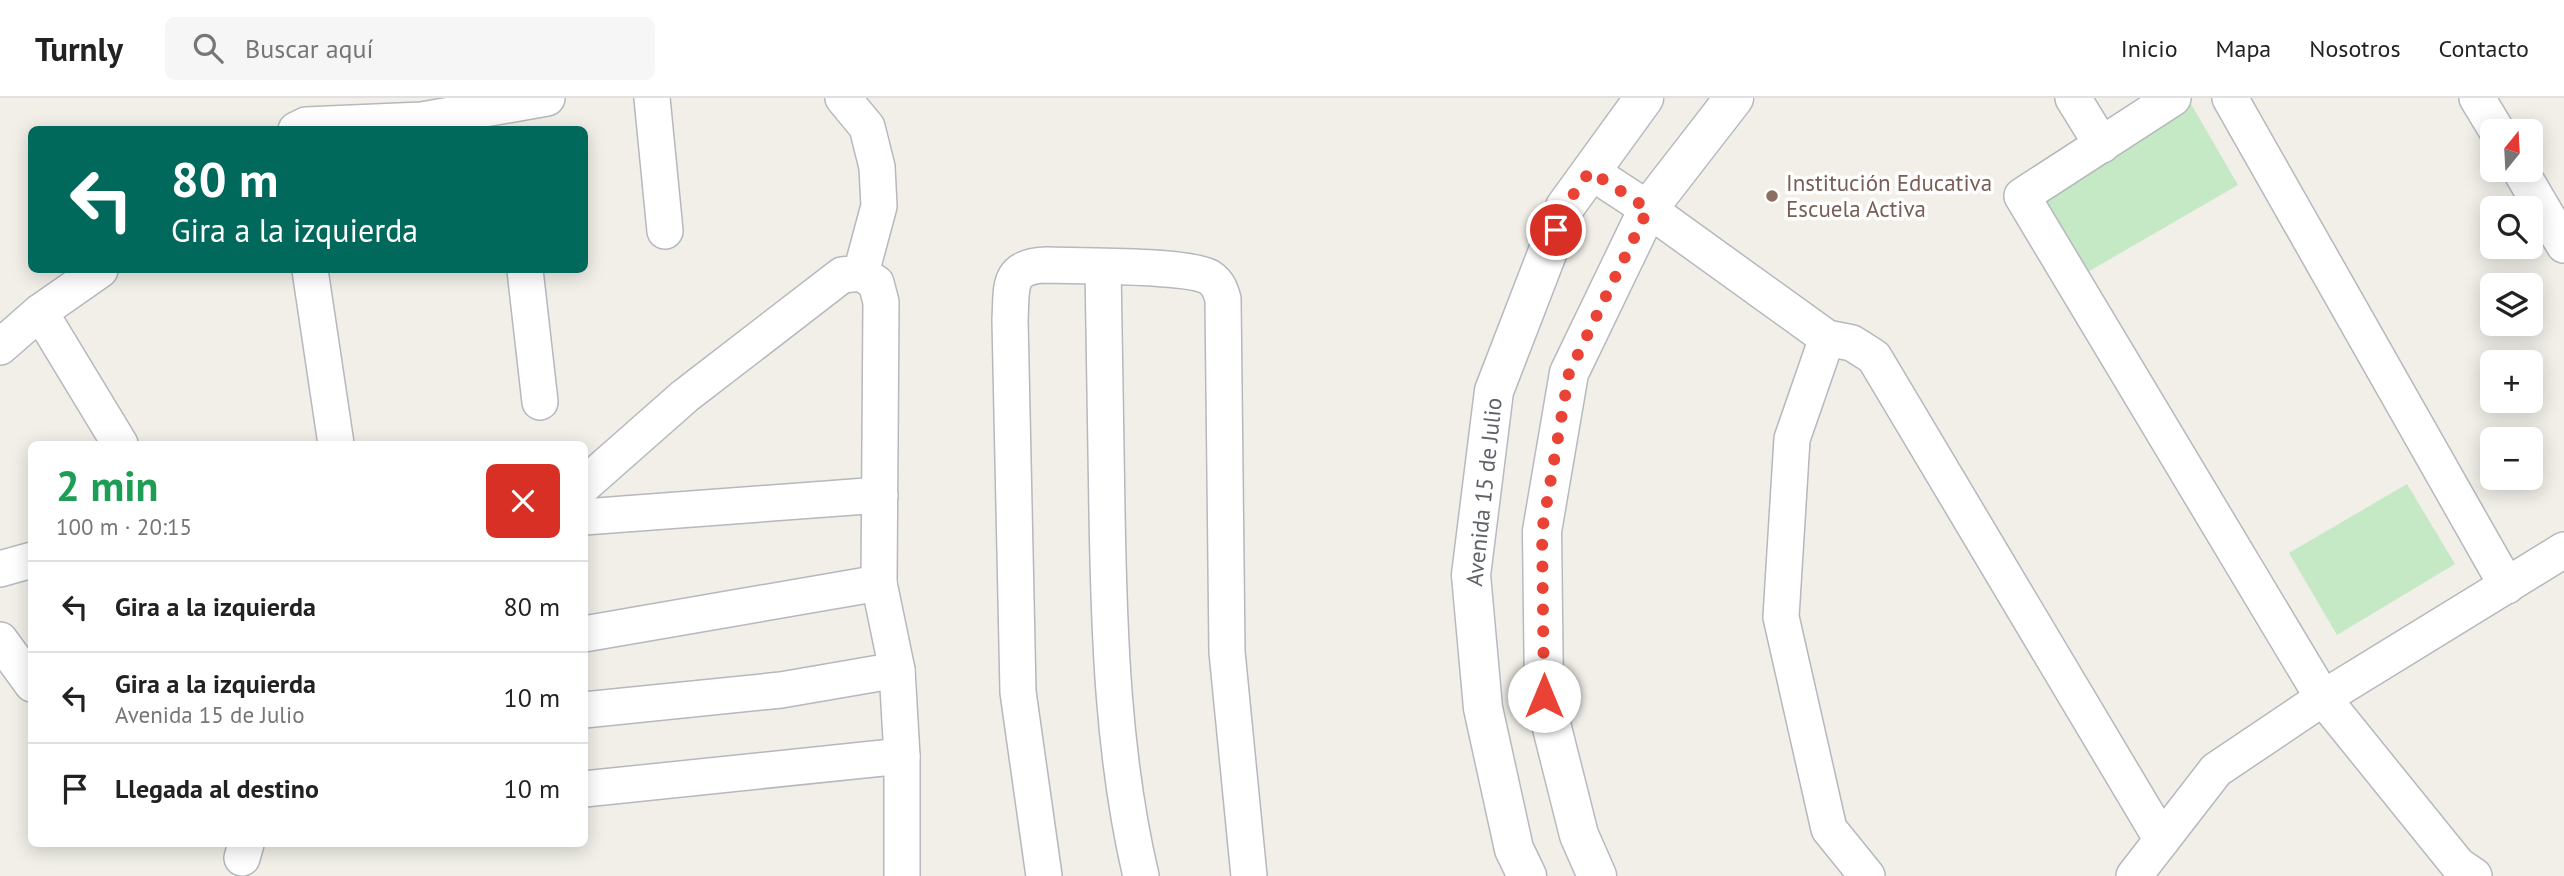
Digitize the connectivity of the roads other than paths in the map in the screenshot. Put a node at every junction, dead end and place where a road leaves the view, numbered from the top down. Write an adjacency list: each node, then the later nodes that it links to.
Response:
1 (547, 98): 10 (street)
2 (652, 98): 17 (street)
3 (843, 98): 23 (street)
4 (1644, 98): 14 (street, Avenida 15 de Julio)
5 (1734, 98): 16 (street)
6 (2073, 98): 13 (street)
7 (2174, 98): 13 (street)
8 (2230, 98): 37 (street)
9 (2477, 98): 11 (street)
10 (509, 117): 12 (street)
11 (2490, 119)
12 (304, 126)
13 (2102, 145): 42 (street)
14 (1590, 171): 16 (street); 51 (street, Avenida 15 de Julio)
15 (2527, 182): 18 (street)
16 (1648, 209): 25 (street); 52 (street)
17 (665, 231)
18 (2564, 245)
19 (1103, 267): 48 (street); 49 (street); 50 (street)
20 (96, 273): 24 (street)
21 (310, 273): 29 (street)
22 (525, 273): 27 (street)
23 (861, 273): 30 (street); 31 (street)
24 (40, 312): 26 (street); 28 (street)
25 (1827, 338): 46 (street); 53 (street)
26 (0, 347)
27 (540, 402)
28 (118, 441)
29 (336, 441)
30 (588, 481)
31 (880, 495): 32 (street); 36 (street)
32 (588, 517)
33 (2564, 550): 37 (street)
34 (28, 560): 35 (street)
35 (0, 569)
36 (879, 583): 38 (street); 40 (street)
37 (2507, 586): 42 (street)
38 (588, 633)
39 (0, 640): 41 (street)
40 (897, 670): 43 (street); 44 (street)
41 (28, 678)
42 (2323, 698): 46 (street); 55 (street)
43 (588, 710)
44 (902, 756): 45 (street); 47 (street)
45 (588, 789)
46 (2162, 840): 54 (street)
47 (902, 876)
48 (1044, 876)
49 (1141, 876)
50 (1249, 876)
51 (1527, 876)
52 (1597, 876)
53 (1867, 876)
54 (2134, 876)
55 (2474, 876)

